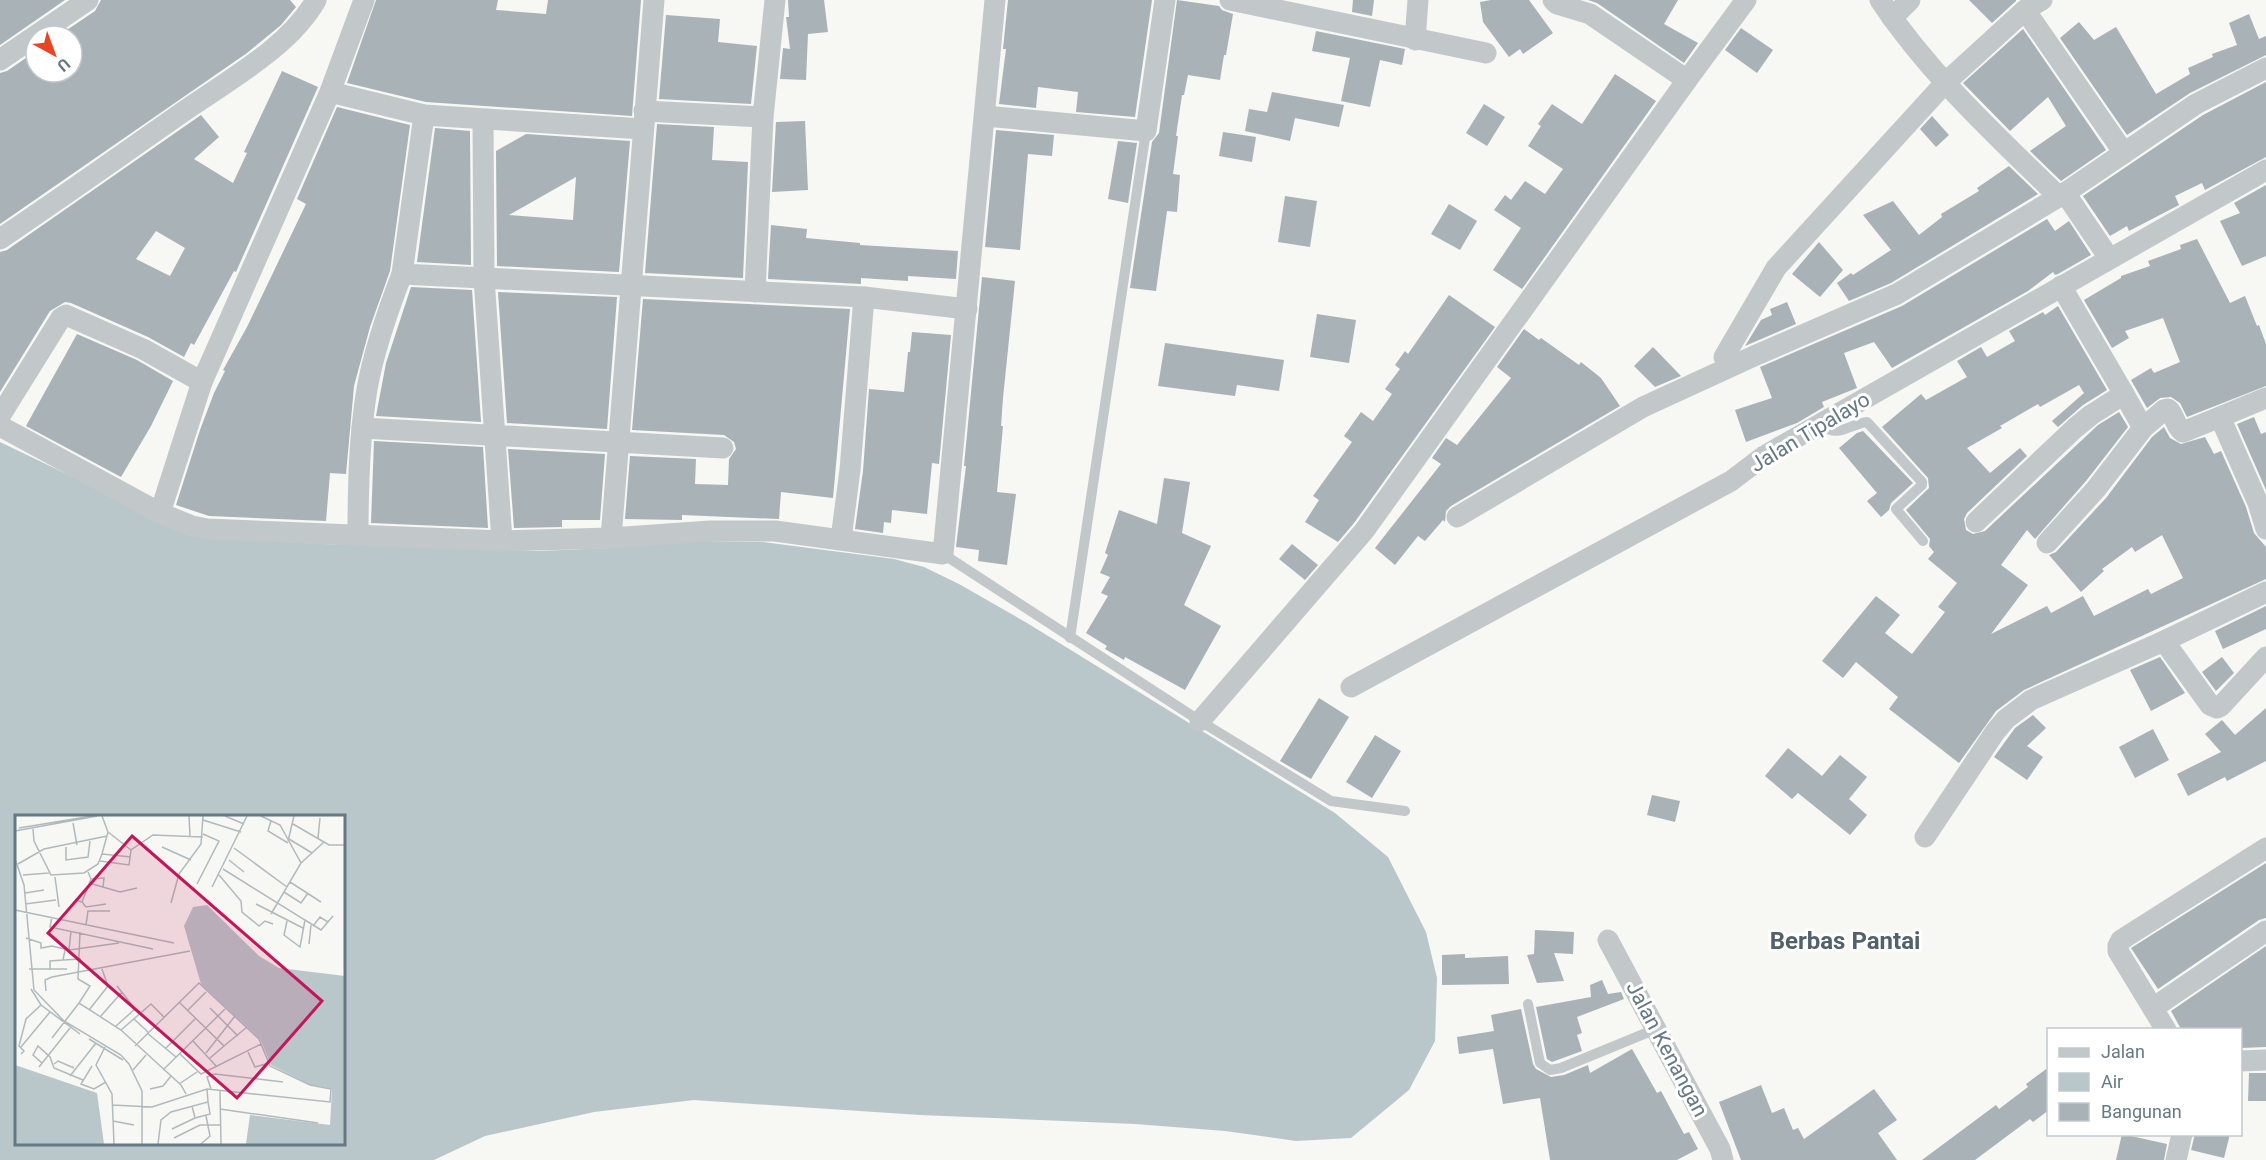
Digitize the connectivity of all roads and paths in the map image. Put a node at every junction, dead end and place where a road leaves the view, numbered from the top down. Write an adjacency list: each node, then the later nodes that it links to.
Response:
1 (88, 0): 18 (street)
2 (316, 0): 32 (street)
3 (364, 0): 22 (street)
4 (654, 0): 27 (street)
5 (775, 0): 25 (street)
6 (994, 0): 24 (street)
7 (1165, 0): 28 (street)
8 (1230, 0): 16 (street)
9 (1418, 0): 16 (street)
10 (1553, 0): 20 (street)
11 (1746, 0): 20 (street)
12 (1880, 0): 15 (street)
13 (1910, 0): 15 (street)
14 (2033, 5): 21 (street); 29 (street)
15 (1892, 18): 21 (street)
16 (1415, 40): 17 (street)
17 (1486, 53)
18 (0, 60)
19 (2266, 68): 29 (street)
20 (1687, 80): 70 (street)
21 (1945, 83): 31 (street); 41 (street)
22 (330, 92): 23 (street); 42 (street)
23 (424, 115): 26 (street); 34 (street)
24 (985, 116): 28 (street); 40 (street)
25 (763, 117): 27 (street); 38 (street)
26 (483, 120): 27 (street); 35 (street)
27 (644, 120): 36 (street)
28 (1146, 131): 66 (lane)
29 (2124, 153): 31 (street)
30 (2266, 170): 33 (street, Jalan Tipalayo)
31 (2062, 195): 33 (street); 55 (street)
32 (0, 239)
33 (2109, 258): 37 (street, Jalan Tipalayo)
34 (402, 274): 35 (street); 49 (street)
35 (484, 278): 36 (street); 51 (street)
36 (630, 286): 38 (street); 52 (street)
37 (2061, 286): 43 (street); 47 (street, Jalan Tipalayo)
38 (755, 292): 39 (street)
39 (864, 297): 40 (street); 60 (street)
40 (967, 309): 64 (street)
41 (1724, 357)
42 (202, 382): 45 (street); 54 (street)
43 (2124, 394): 50 (street); 56 (street)
44 (2266, 398): 46 (street)
45 (0, 416)
46 (2220, 417): 50 (street); 57 (street)
47 (1820, 424): 62 (lane); 69 (street, Jalan Tipalayo)
48 (0, 426): 54 (street)
49 (362, 428): 51 (street); 58 (street)
50 (2143, 428): 63 (street)
51 (495, 434): 52 (street); 61 (street)
52 (619, 441): 53 (street); 59 (street)
53 (723, 448)
54 (160, 513): 58 (street)
55 (1457, 517)
56 (1976, 522)
57 (2266, 529)
58 (358, 536): 61 (street)
59 (611, 538): 60 (street); 61 (street)
60 (841, 539): 64 (street)
61 (502, 541)
62 (1923, 541)
63 (2047, 543)
64 (943, 554): 66 (lane)
65 (2266, 592): 67 (street)
66 (1070, 638): 70 (lane)
67 (2164, 641): 68 (street); 72 (street)
68 (2266, 657)
69 (1351, 687)
70 (1200, 721): 71 (lane)
71 (1405, 812)
72 (1925, 837)
73 (2266, 848): 77 (street)
74 (2266, 931): 77 (street)
75 (1608, 939): 79 (street, Jalan Kenangan)
76 (1528, 1004): 79 (lane)
77 (2152, 1008): 78 (street)
78 (2165, 1028)
79 (1656, 1029): 83 (street, Jalan Kenangan)
80 (2266, 1060): 81 (street)
81 (2242, 1061)
82 (2182, 1136): 84 (street)
83 (1723, 1160)
84 (2176, 1160)

